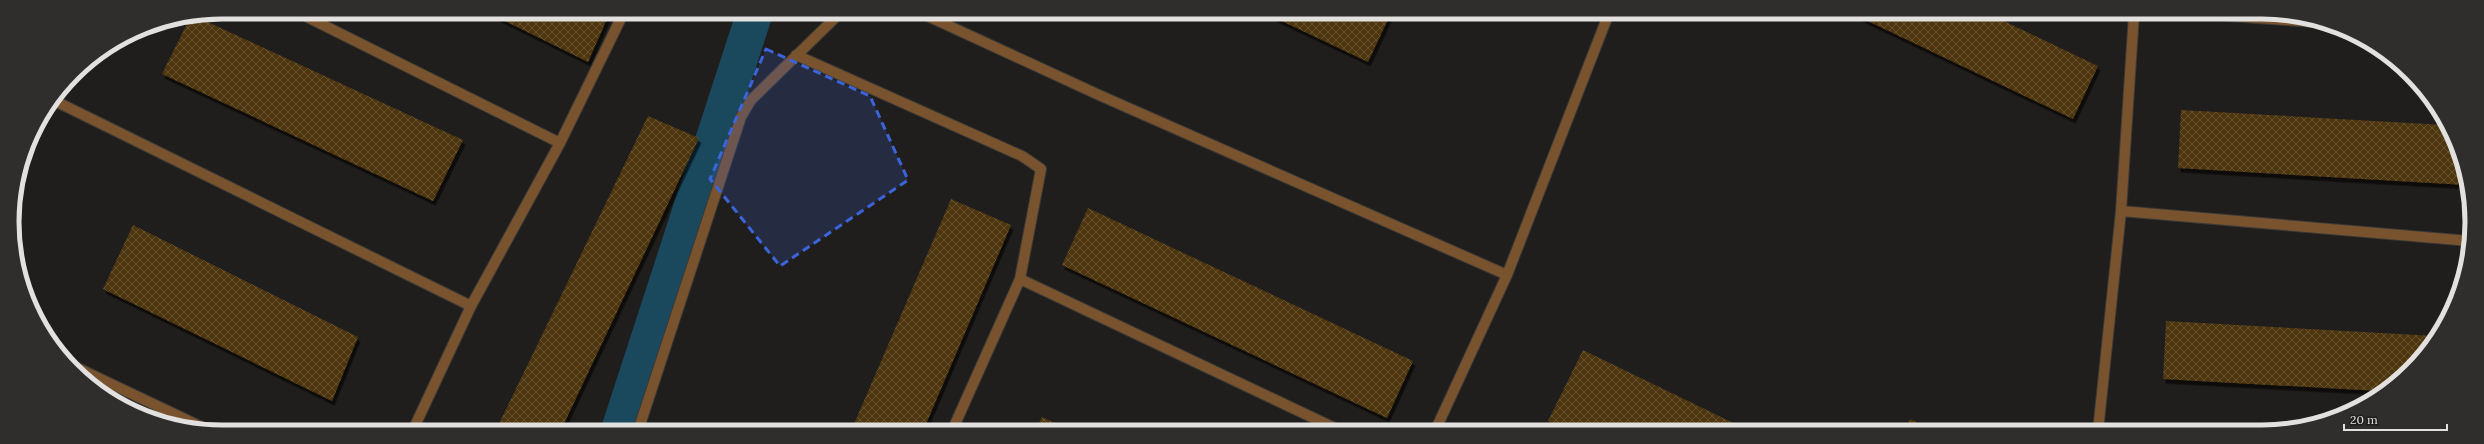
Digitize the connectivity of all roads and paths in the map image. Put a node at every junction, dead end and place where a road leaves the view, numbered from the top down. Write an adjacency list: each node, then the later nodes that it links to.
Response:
1 (311, 19): 9 (lane)
2 (621, 19): 9 (lane)
3 (833, 19): 7 (lane)
4 (933, 19): 12 (lane)
5 (1606, 19): 12 (lane)
6 (2134, 19): 10 (lane)
7 (796, 55): 13 (lane); 18 (lane)
8 (58, 102): 14 (lane)
9 (560, 143): 14 (lane)
10 (2121, 211): 11 (lane); 22 (lane)
11 (2464, 240)
12 (1507, 276): 21 (lane)
13 (1020, 279): 19 (lane); 20 (lane)
14 (471, 306): 17 (lane)
15 (83, 371): 16 (lane)
16 (192, 422)
17 (415, 425)
18 (640, 425)
19 (955, 425)
20 (1328, 425)
21 (1438, 425)
22 (2099, 425)

